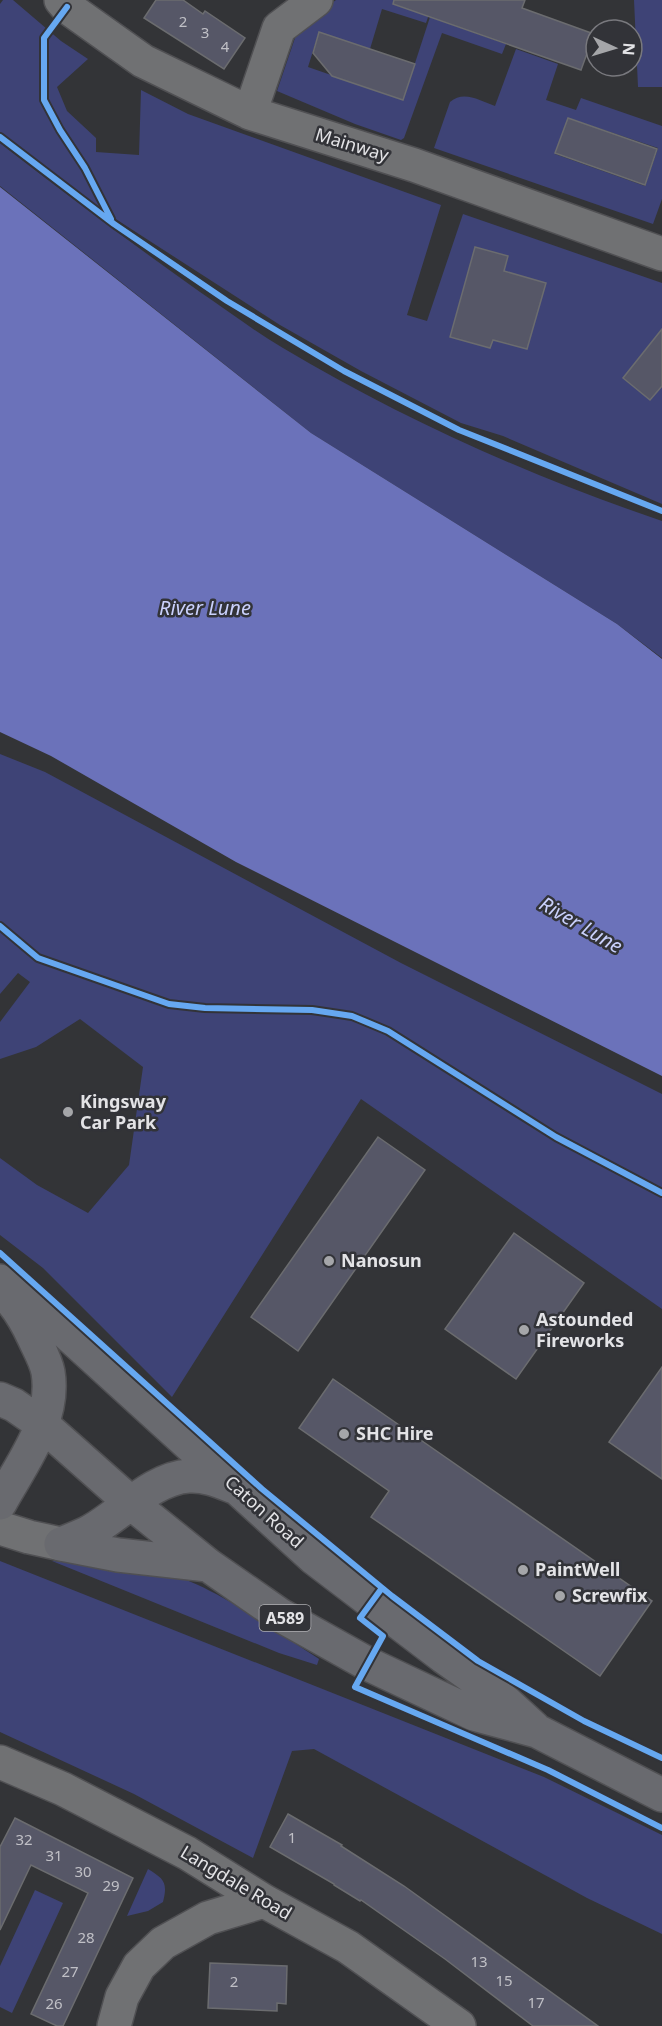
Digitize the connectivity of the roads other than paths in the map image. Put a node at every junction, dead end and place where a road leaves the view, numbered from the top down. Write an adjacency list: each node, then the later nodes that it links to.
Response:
1 (61, 0): 3 (street, Mainway)
2 (315, 0): 3 (street)
3 (250, 113): 4 (street, Mainway)
4 (662, 254)
5 (0, 1281): 9 (main road, Caton Road / A589)
6 (0, 1288): 8 (main road)
7 (0, 1399): 8 (main road, Caton Road / A589)
8 (43, 1425): 10 (main road); 11 (main road, Caton Road / A589)
9 (238, 1488): 11 (main road); 15 (main road, Caton Road / A589)
10 (0, 1503)
11 (131, 1503): 13 (main road); 14 (main road, Caton Road / A589)
12 (0, 1528): 13 (street)
13 (61, 1544): 14 (main road)
14 (208, 1565): 15 (main road, Caton Road / A589)
15 (537, 1731): 17 (main road, Caton Road / A589)
16 (0, 1762): 18 (street, Langdale Road)
17 (662, 1795)
18 (264, 1901): 19 (street); 20 (street, Langdale Road)
19 (114, 2026)
20 (459, 2026)

